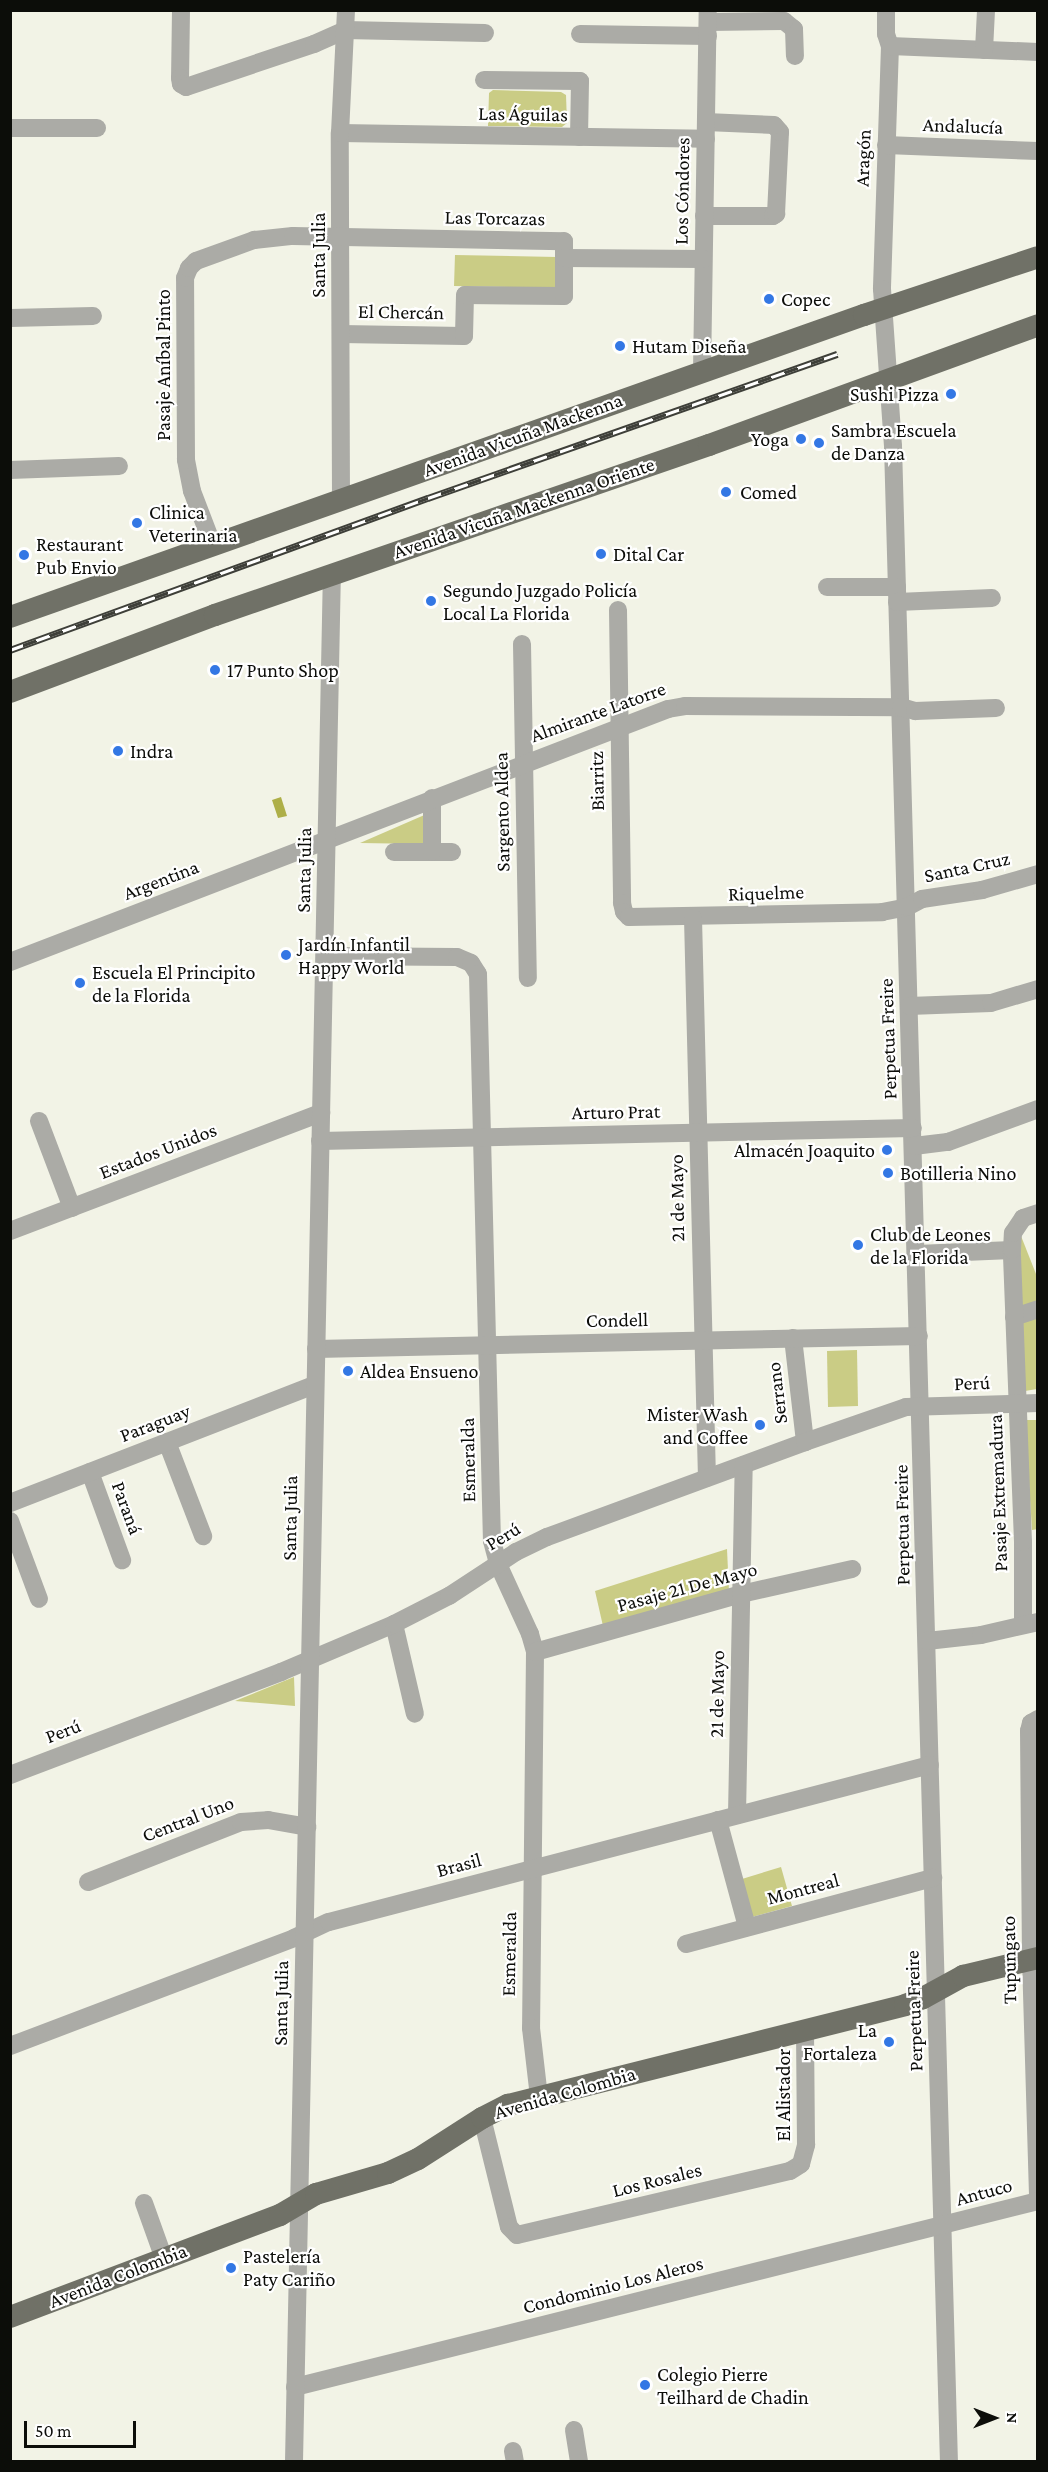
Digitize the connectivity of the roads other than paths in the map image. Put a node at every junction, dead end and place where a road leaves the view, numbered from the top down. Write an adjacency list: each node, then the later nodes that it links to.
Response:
1 (181, 10): 7 (street)
2 (346, 10): 7 (street, Santa Julia)
3 (886, 10): 10 (street, Aragón)
4 (986, 10): 11 (street)
5 (785, 16): 6 (street); 13 (street)
6 (708, 23): 9 (street); 17 (street, Los Cóndores)
7 (345, 30): 8 (street); 18 (street, Santa Julia)
8 (485, 33)
9 (580, 34)
10 (890, 46): 11 (street); 20 (street, Aragón)
11 (984, 50): 12 (street)
12 (1038, 52)
13 (795, 56)
14 (484, 80): 19 (street)
15 (10, 128): 16 (street)
16 (97, 128)
17 (706, 130): 19 (street, Las Águilas); 22 (street, Los Cóndores); 22 (street, Las Águilas)
18 (340, 133): 19 (street, Las Águilas); 23 (street, Santa Julia)
19 (579, 137)
20 (886, 145): 21 (street, Andalucía); 27 (street, Aragón)
21 (1038, 151)
22 (704, 216): 26 (street, Los Cóndores)
23 (340, 237): 25 (street, Las Torcazas); 31 (street, Santa Julia); 37 (street, Pasaje Aníbal Pinto)
24 (1038, 257): 27 (main road, Avenida Vicuña Mackenna)
25 (564, 258): 26 (street); 31 (street, El Chercán)
26 (703, 259): 32 (street, Los Cóndores)
27 (882, 308): 32 (main road, Avenida Vicuña Mackenna); 33 (street, Perpetua Freire)
28 (93, 316): 29 (street)
29 (10, 318)
30 (1038, 325): 33 (main road, Avenida Vicuña Mackenna Oriente)
31 (341, 334): 36 (street, Santa Julia)
32 (702, 372): 36 (main road, Avenida Vicuña Mackenna)
33 (888, 380): 38 (main road, Avenida Vicuña Mackenna Oriente); 40 (street, Perpetua Freire)
34 (119, 466): 35 (street)
35 (10, 470)
36 (341, 500): 37 (main road, Avenida Vicuña Mackenna)
37 (213, 546): 43 (main road, Avenida Vicuña Mackenna)
38 (332, 574): 45 (main road, Avenida Vicuña Mackenna Oriente); 51 (street, Santa Julia)
39 (827, 587): 40 (street)
40 (897, 595): 41 (street); 46 (street, Perpetua Freire)
41 (992, 598)
42 (618, 610): 48 (street, Biarritz)
43 (10, 617)
44 (522, 644): 49 (street, Sargento Aldea)
45 (10, 692)
46 (901, 706): 47 (street, Almirante Latorre); 48 (street, Almirante Latorre); 56 (street, Perpetua Freire)
47 (996, 708)
48 (619, 726): 49 (street, Almirante Latorre); 57 (street, Biarritz)
49 (523, 763): 50 (street, Almirante Latorre); 61 (street, Sargento Aldea)
50 (432, 798): 51 (street, Almirante Latorre); 53 (street)
51 (327, 841): 59 (street, Santa Julia); 60 (street, Argentina)
52 (394, 852): 53 (street)
53 (432, 852): 54 (street)
54 (452, 852)
55 (1038, 874): 56 (street, Santa Cruz)
56 (907, 907): 58 (street, Riquelme); 63 (street, Perpetua Freire)
57 (626, 915): 58 (street, Riquelme)
58 (693, 918): 67 (street, 21 de Mayo)
59 (325, 957): 65 (street, Santa Julia); 68 (street, Esmeralda)
60 (10, 962)
61 (528, 978)
62 (1038, 989): 63 (street)
63 (909, 1006): 69 (street, Perpetua Freire)
64 (1038, 1109): 69 (street, Arturo Prat)
65 (321, 1113): 70 (street, Santa Julia); 71 (street, Estados Unidos)
66 (39, 1121): 71 (street)
67 (698, 1133): 68 (street, Arturo Prat); 69 (street, Arturo Prat); 80 (street, 21 de Mayo)
68 (482, 1137): 70 (street, Arturo Prat); 81 (street, Esmeralda)
69 (913, 1137): 75 (street, Perpetua Freire)
70 (320, 1141): 82 (street, Santa Julia)
71 (72, 1208): 73 (street, Estados Unidos)
72 (1030, 1216): 74 (street, Pasaje Extremadura)
73 (10, 1231)
74 (1012, 1250): 75 (street); 77 (street, Pasaje Extremadura)
75 (917, 1254): 78 (street, Perpetua Freire)
76 (1038, 1309): 77 (street)
77 (1014, 1317): 85 (street, Pasaje Extremadura)
78 (919, 1336): 79 (street, Condell); 86 (street, Perpetua Freire)
79 (793, 1338): 80 (street, Condell); 88 (street, Serrano)
80 (704, 1340): 81 (street, Condell); 91 (street, 21 de Mayo)
81 (487, 1345): 82 (street, Condell); 97 (street, Esmeralda)
82 (316, 1349): 83 (street, Santa Julia)
83 (315, 1385): 87 (street, Paraguay); 105 (street, Santa Julia)
84 (1038, 1403): 85 (street, Perú)
85 (1017, 1404): 86 (street, Perú); 95 (street, Pasaje Extremadura)
86 (921, 1407): 88 (street, Perú); 103 (street, Perpetua Freire)
87 (167, 1442): 90 (street, Paraguay); 94 (street)
88 (805, 1442): 89 (street, Perú)
89 (744, 1465): 91 (street, Perú); 99 (street, 21 de Mayo)
90 (90, 1472): 92 (street, Paraguay); 96 (street, Paraná)
91 (707, 1478): 97 (street, Perú)
92 (10, 1503)
93 (10, 1521): 100 (street)
94 (203, 1536)
95 (1030, 1540): 101 (street, Pasaje Extremadura)
96 (122, 1560)
97 (498, 1564): 102 (street, Perú); 104 (street, Esmeralda)
98 (852, 1569): 99 (street, Pasaje 21 De Mayo)
99 (741, 1594): 104 (street, Pasaje 21 De Mayo); 110 (street, 21 de Mayo)
100 (39, 1599)
101 (1030, 1623): 103 (street)
102 (394, 1624): 105 (street, Perú); 106 (street)
103 (927, 1641): 108 (street, Perpetua Freire)
104 (535, 1652): 113 (street, Esmeralda)
105 (310, 1660): 109 (street, Perú); 112 (street, Santa Julia)
106 (415, 1714)
107 (1034, 1721): 119 (street, Tupungato)
108 (930, 1765): 110 (street, Brasil); 114 (street, Perpetua Freire)
109 (10, 1775)
110 (737, 1815): 111 (street, Brasil)
111 (718, 1820): 113 (street, Brasil); 116 (street)
112 (307, 1827): 115 (street, Central Uno); 117 (street, Santa Julia)
113 (532, 1869): 117 (street, Brasil); 123 (street, Esmeralda)
114 (933, 1878): 116 (street, Montreal); 120 (street, Perpetua Freire)
115 (88, 1882)
116 (747, 1927): 118 (street, Montreal)
117 (305, 1932): 122 (street, Brasil); 128 (street, Santa Julia)
118 (686, 1944)
119 (1034, 1959): 120 (main road, Avenida Colombia); 126 (street, Tupungato)
120 (936, 1990): 121 (main road, Avenida Colombia); 130 (street, Perpetua Freire)
121 (805, 2030): 123 (main road, Avenida Colombia); 125 (street, El Alistador)
122 (10, 2046)
123 (539, 2097): 124 (main road, Avenida Colombia)
124 (482, 2118): 125 (street, Los Rosales); 128 (main road, Avenida Colombia)
125 (803, 2160)
126 (1038, 2196)
127 (1038, 2201): 130 (street, Antuco)
128 (301, 2202): 131 (main road, Avenida Colombia); 133 (street, Santa Julia)
129 (144, 2203): 131 (street)
130 (942, 2226): 133 (street, Condominio Los Aleros); 137 (street, Perpetua Freire)
131 (164, 2259): 132 (main road, Avenida Colombia)
132 (10, 2317)
133 (295, 2387): 135 (street, Santa Julia)
134 (574, 2430): 136 (street)
135 (294, 2462)
136 (579, 2462)
137 (949, 2462)

